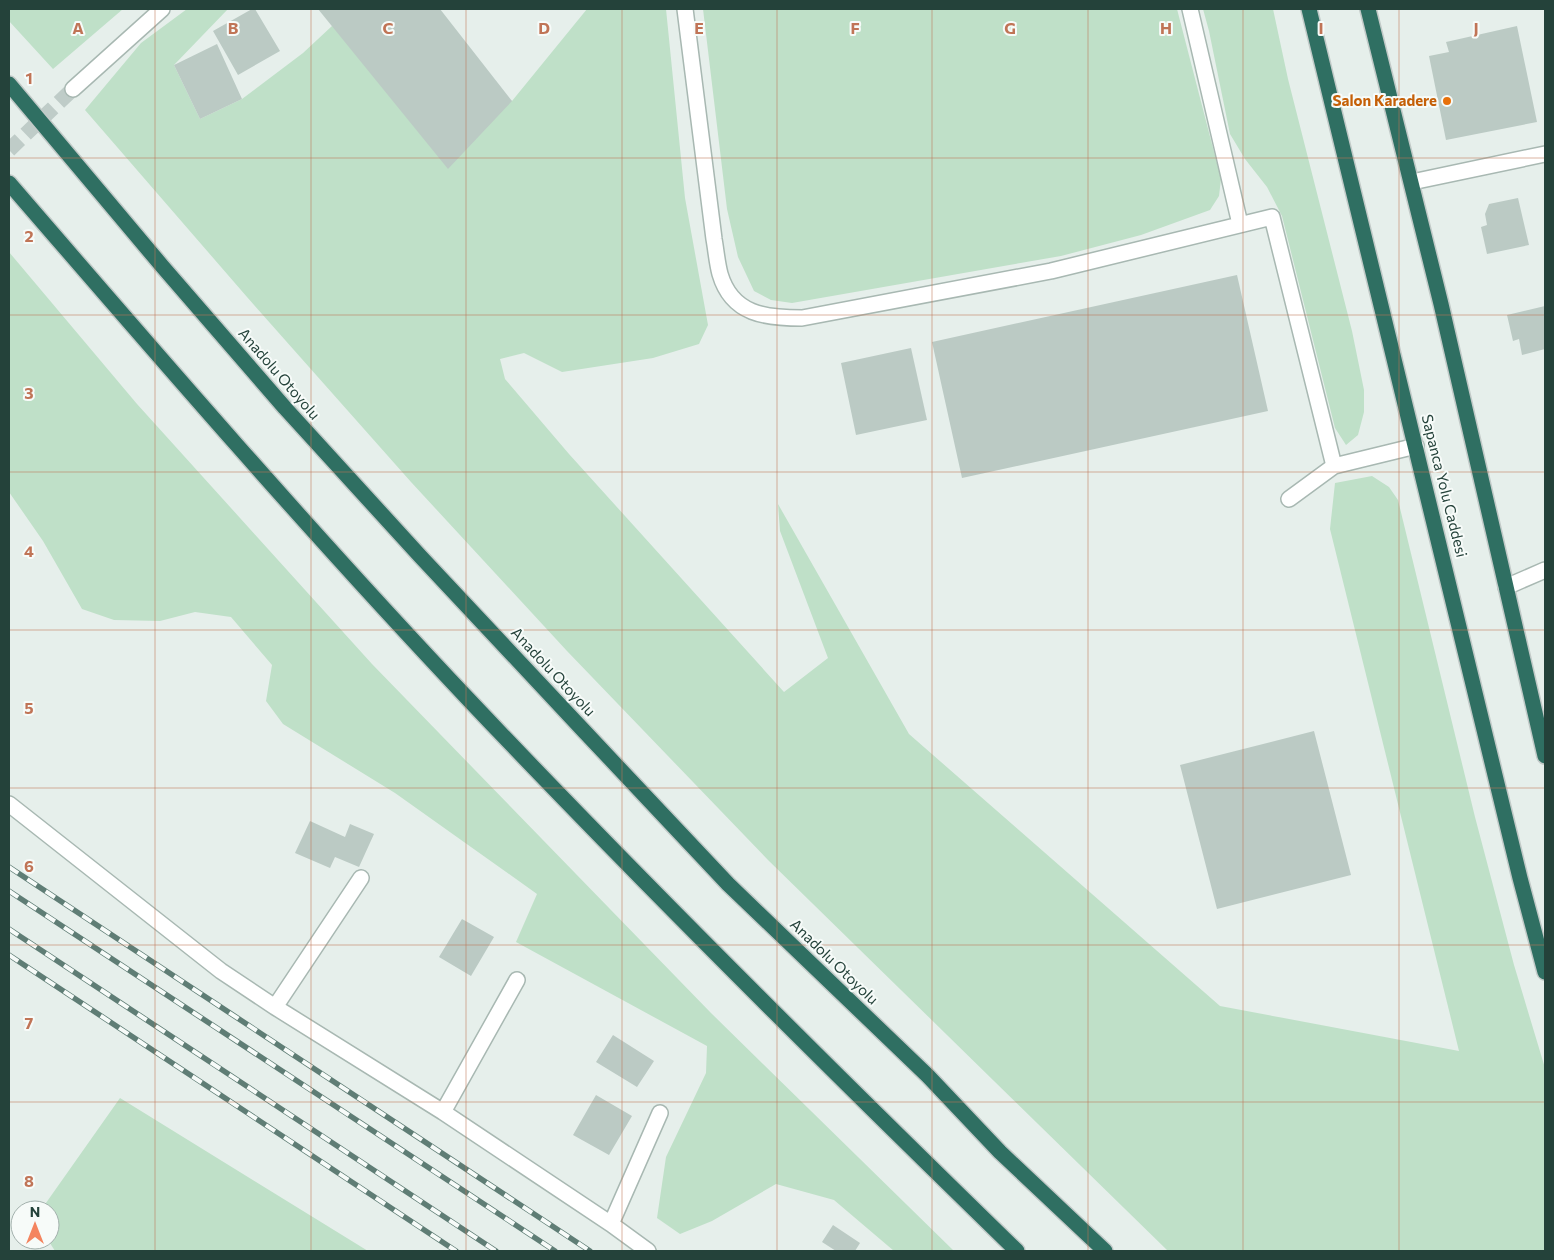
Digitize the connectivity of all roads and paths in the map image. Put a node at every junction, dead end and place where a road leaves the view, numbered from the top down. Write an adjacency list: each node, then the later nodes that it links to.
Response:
1 (162, 9): 7 (street)
2 (685, 9): 11 (street)
3 (1190, 9): 11 (street)
4 (1309, 9): 12 (highway, Sapanca Yolu Caddesi)
5 (1368, 9): 9 (highway)
6 (9, 84): 28 (highway, Anadolu Otoyolu)
7 (73, 90)
8 (1545, 154): 9 (street)
9 (1412, 182): 16 (highway)
10 (9, 183): 27 (highway)
11 (1240, 224): 13 (street)
12 (1416, 446): 13 (street); 20 (highway, Sapanca Yolu Caddesi)
13 (1334, 466): 14 (street)
14 (1289, 499)
15 (1545, 570): 16 (street)
16 (1506, 588): 17 (highway)
17 (1545, 756)
18 (9, 804): 22 (street)
19 (361, 878): 22 (street)
20 (1545, 972)
21 (517, 980): 23 (street)
22 (274, 1007): 23 (street)
23 (443, 1112): 25 (street)
24 (660, 1113): 25 (street)
25 (611, 1224): 26 (street)
26 (648, 1251)
27 (1017, 1251)
28 (1105, 1251)

